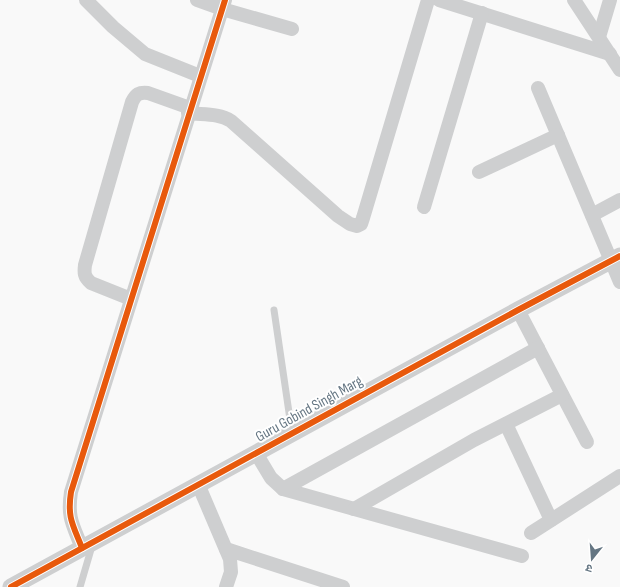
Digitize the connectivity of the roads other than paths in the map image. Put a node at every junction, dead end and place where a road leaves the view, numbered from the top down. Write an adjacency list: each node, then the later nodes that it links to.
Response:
1 (86, 0): 13 (street)
2 (197, 0): 7 (street)
3 (428, 0): 15 (street)
4 (440, 0): 8 (street)
5 (574, 0): 10 (street)
6 (610, 0): 10 (street)
7 (223, 4): 9 (street); 13 (street)
8 (482, 13): 11 (street); 19 (street)
9 (292, 29)
10 (599, 37): 11 (street)
11 (610, 54): 12 (street)
12 (620, 70)
13 (200, 76): 15 (street)
14 (538, 88): 16 (street)
15 (189, 111): 23 (street); 23 (street)
16 (558, 135): 17 (street); 20 (street)
17 (479, 172)
18 (620, 200): 20 (street)
19 (424, 207)
20 (592, 215): 21 (street)
21 (616, 258): 22 (street); 25 (street, Guru Gobind Singh Marg)
22 (620, 282)
23 (131, 299): 38 (street)
24 (274, 310): 29 (lane)
25 (518, 310): 26 (street); 29 (street, Guru Gobind Singh Marg)
26 (538, 348): 27 (street); 34 (street)
27 (562, 394): 28 (street); 30 (street)
28 (506, 424): 35 (street); 36 (street)
29 (292, 433): 31 (street, Guru Gobind Singh Marg)
30 (587, 442)
31 (256, 453): 33 (street, Guru Gobind Singh Marg); 34 (street)
32 (620, 476): 36 (street)
33 (198, 484): 38 (street, Guru Gobind Singh Marg); 39 (street)
34 (283, 489): 35 (street)
35 (354, 509): 40 (street)
36 (551, 520): 37 (street)
37 (531, 533)
38 (88, 545): 42 (street, Guru Gobind Singh Marg); 43 (lane)
39 (226, 549): 41 (street); 44 (street)
40 (522, 556)
41 (313, 582): 45 (street)
42 (20, 584)
43 (80, 587)
44 (226, 587)
45 (343, 587)

